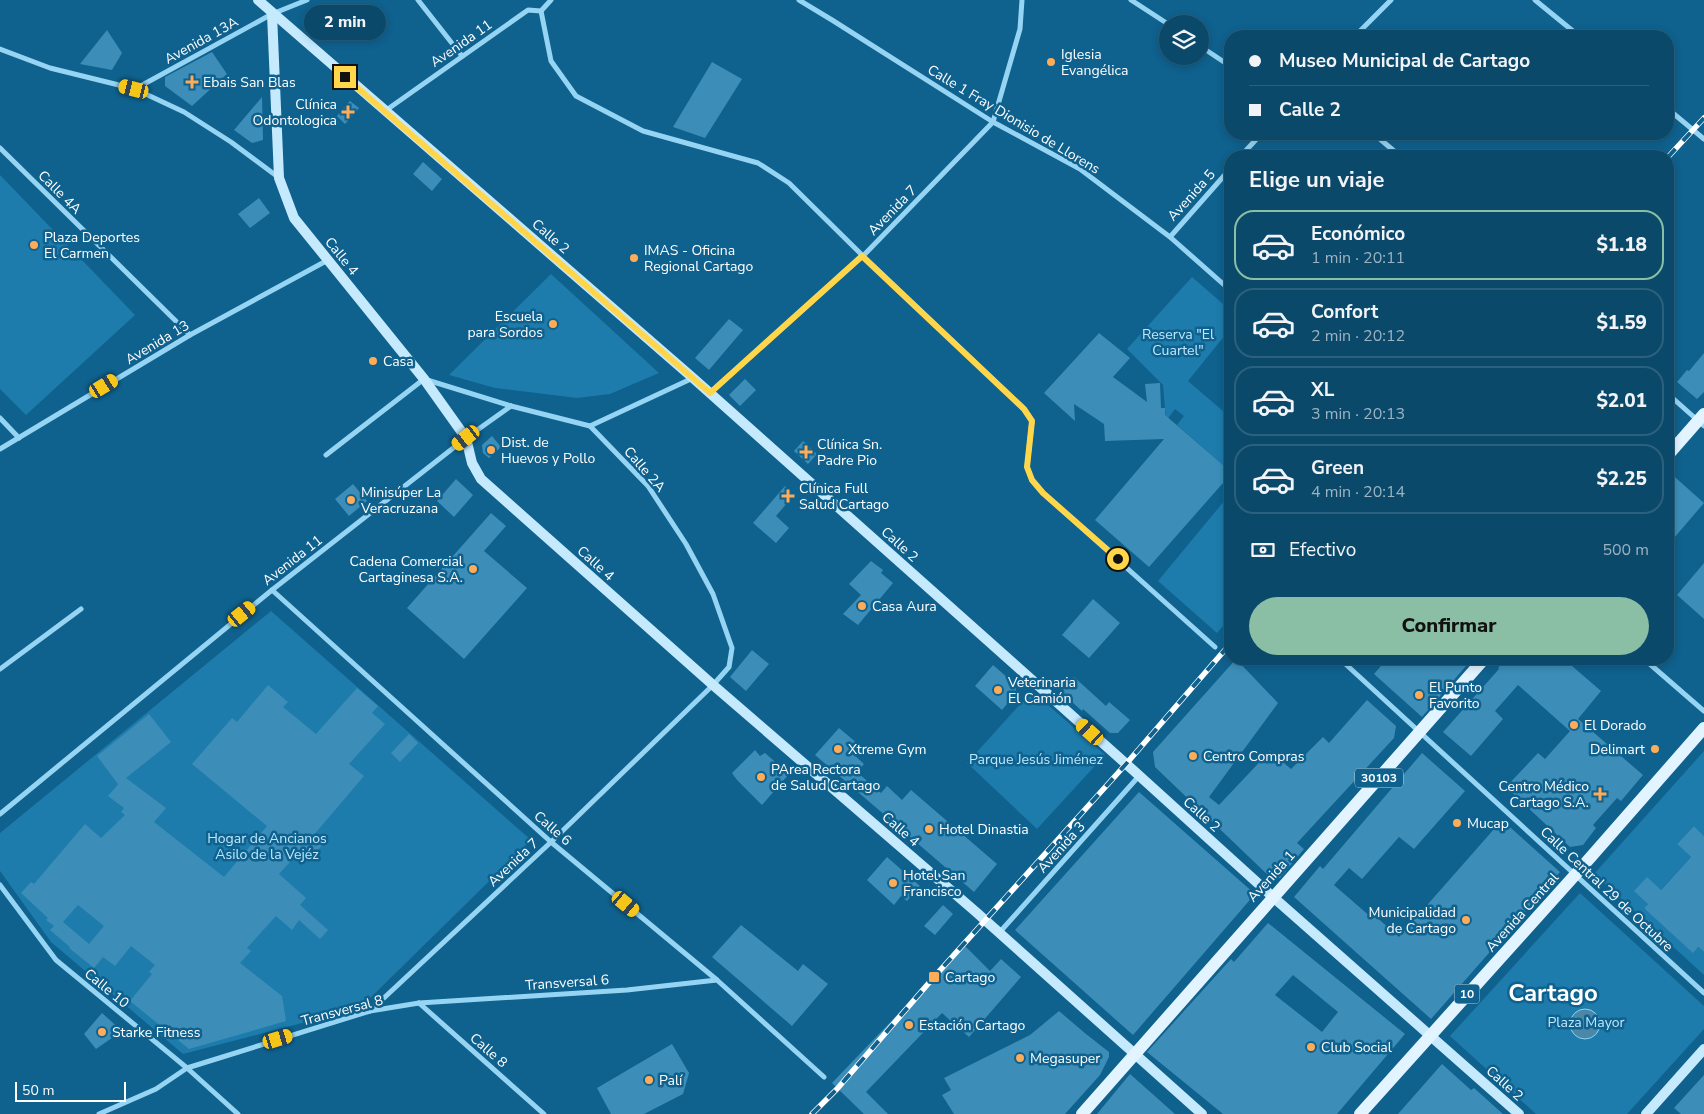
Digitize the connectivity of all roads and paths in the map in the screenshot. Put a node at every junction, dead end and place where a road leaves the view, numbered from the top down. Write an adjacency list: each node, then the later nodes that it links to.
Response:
1 (258, 0): 11 (street, Calle 2)
2 (307, 0): 11 (street, Avenida 13A)
3 (418, 0): 19 (street)
4 (551, 0): 10 (street)
5 (799, 0): 24 (street, Calle 1 Fray Dionisio de Llorens)
6 (1022, 0): 24 (street, Avenida 7)
7 (1131, 0): 12 (street)
8 (1391, 0): 13 (street)
9 (1535, 0): 14 (street)
10 (541, 11): 19 (street, Avenida 11); 34 (street)
11 (272, 14): 15 (street, Calle 2); 16 (street, Calle 4); 21 (street, Avenida 13A)
12 (1159, 18)
13 (1361, 30)
14 (1572, 30)
15 (292, 31): 16 (street); 22 (street, Calle 2)
16 (273, 36): 32 (street, Calle 4)
17 (0, 49): 21 (street)
18 (1209, 52): 20 (street)
19 (462, 56): 22 (street, Avenida 11)
20 (1224, 62)
21 (134, 89): 32 (street)
22 (385, 111): 38 (street, Calle 2)
23 (1674, 114): 25 (street)
24 (993, 122): 33 (street, Calle 1 Fray Dionisio de Llorens); 34 (street, Avenida 7)
25 (1704, 139)
26 (1256, 140): 29 (street)
27 (1381, 140): 30 (street)
28 (0, 148): 37 (street, Calle 4A)
29 (1246, 150)
30 (1393, 150)
31 (1224, 176): 33 (street, Avenida 5)
32 (278, 178): 35 (street, Calle 4)
33 (1170, 236): 36 (street, Calle 1 Fray Dionisio de Llorens)
34 (862, 256): 40 (street, Avenida 7); 53 (street)
35 (328, 260): 37 (street, Avenida 13); 39 (street, Calle 4)
36 (1224, 285)
37 (190, 335): 46 (street, Avenida 13)
38 (693, 378): 40 (street, Calle 2); 45 (street)
39 (424, 379): 42 (street); 47 (street, Calle 4); 50 (street)
40 (710, 393): 62 (street, Calle 2)
41 (1674, 399): 44 (street)
42 (511, 406): 45 (street); 47 (street, Avenida 11)
43 (0, 418): 46 (street)
44 (1702, 421): 48 (main road)
45 (590, 426): 58 (street, Calle 2A)
46 (19, 438): 49 (street, Avenida 13)
47 (466, 438): 51 (street, Avenida 11); 58 (street, Calle 4)
48 (1674, 448)
49 (0, 449)
50 (326, 455)
51 (272, 590): 63 (street, Avenida 11); 64 (street, Calle 6)
52 (81, 609): 57 (street)
53 (1215, 646)
54 (1347, 665): 61 (street, Calle Central 29 de Octubre)
55 (1479, 665): 61 (main road, Avenida 1 / 30103)
56 (1651, 665): 59 (street)
57 (0, 669)
58 (712, 685): 64 (street, Avenida 7); 68 (street, Calle 4)
59 (1704, 711)
60 (1704, 728): 65 (main road, Avenida Central / 10)
61 (1420, 732): 65 (street, Calle Central 29 de Octubre); 67 (main road, Avenida 1 / 30103)
62 (1139, 776): 67 (street, Calle 2); 68 (street, Avenida 3)
63 (0, 814)
64 (551, 842): 69 (street, Calle 6); 72 (street, Avenida 7)
65 (1575, 875): 70 (street, Calle Central 29 de Octubre); 73 (main road, Avenida Central / 10)
66 (0, 887): 76 (street, Calle 10)
67 (1273, 897): 73 (street, Calle 2); 75 (main road, Avenida 1 / 30103)
68 (1000, 933): 75 (street, Calle 4)
69 (717, 980): 71 (street, Transversal 6); 77 (street, Calle 6)
70 (1704, 993)
71 (419, 1003): 72 (street, Transversal 8); 80 (street, Calle 8)
72 (370, 1011): 76 (street, Transversal 8)
73 (1430, 1034): 83 (main road, Avenida Central / 10); 84 (street, Calle 2)
74 (1704, 1049): 85 (street)
75 (1134, 1054): 81 (main road, Avenida 1 / 30103); 82 (street, Calle 4)
76 (187, 1068): 78 (street, Transversal 8); 79 (street, Calle 10)
77 (824, 1077)
78 (99, 1114)
79 (238, 1114)
80 (544, 1114)
81 (1082, 1114)
82 (1202, 1114)
83 (1360, 1114)
84 (1519, 1114)
85 (1646, 1114)

